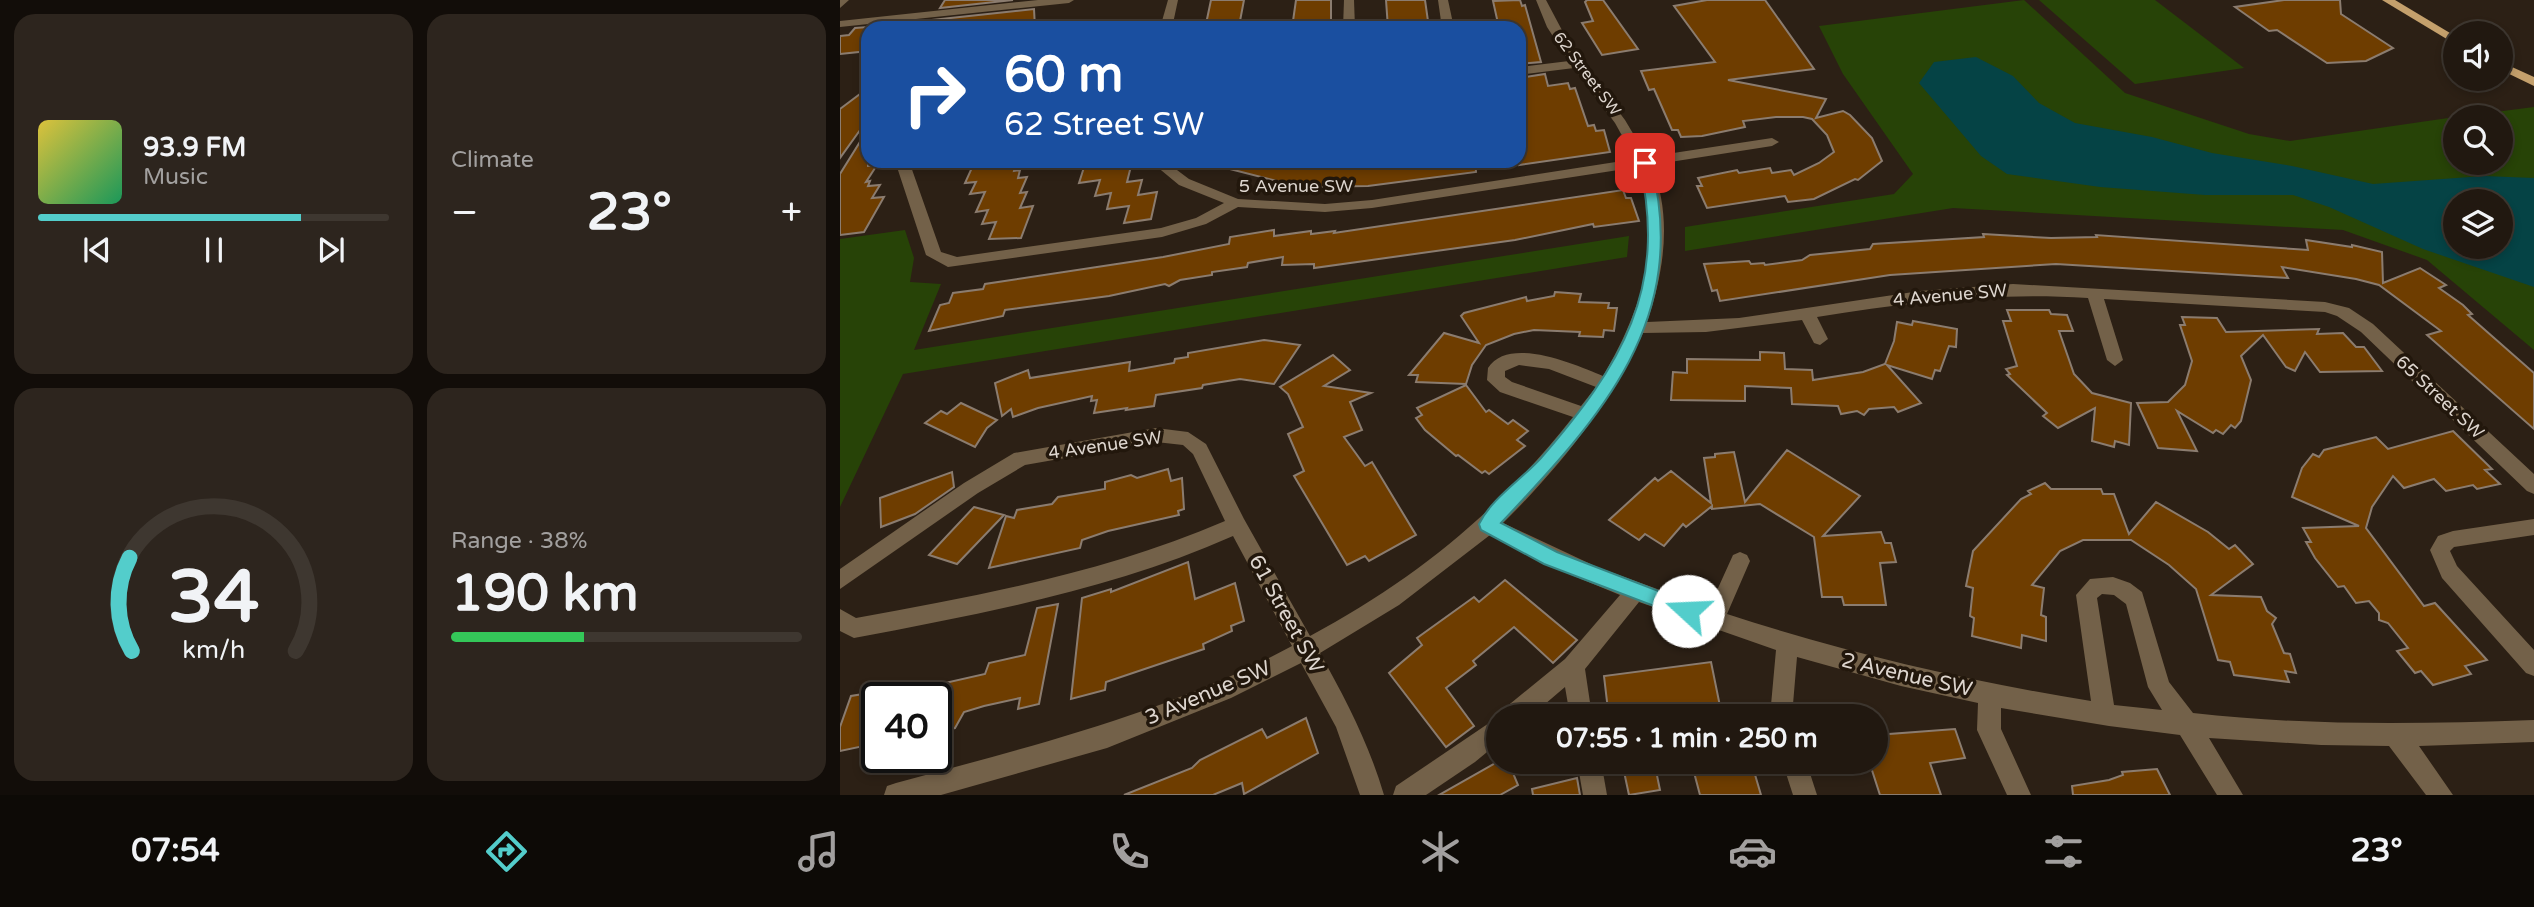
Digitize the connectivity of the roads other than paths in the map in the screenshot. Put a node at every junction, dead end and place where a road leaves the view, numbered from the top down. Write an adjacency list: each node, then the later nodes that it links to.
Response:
1 (844, 0): 9 (street)
2 (1069, 0): 13 (street)
3 (1173, 0): 10 (street)
4 (1349, 0): 11 (street)
5 (1443, 0): 12 (street)
6 (1541, 0): 16 (street, 62 Street SW)
7 (2387, 0): 15 (main road)
8 (2404, 0): 14 (main road)
9 (840, 5)
10 (1168, 21)
11 (1349, 21)
12 (1447, 21)
13 (840, 23)
14 (2443, 23)
15 (2443, 34)
16 (1576, 64): 17 (street); 21 (street, 62 Street SW)
17 (1526, 70)
18 (2513, 71): 19 (main road)
19 (2534, 82)
20 (1773, 142): 21 (street, 5 Avenue SW)
21 (1645, 163): 24 (street, 5 Avenue SW); 28 (street, 62 Street SW)
22 (904, 168): 24 (street, 5 Avenue SW)
23 (1166, 168): 24 (street)
24 (1236, 202)
25 (2094, 292): 26 (street, 4 Avenue SW); 27 (street, 4 Avenue SW); 30 (street)
26 (2343, 312): 34 (street, 65 Street SW)
27 (1807, 313): 28 (street, 4 Avenue SW); 29 (street)
28 (1639, 327): 31 (street, 62 Street SW)
29 (1820, 339)
30 (2115, 360)
31 (1607, 384): 32 (street, 62 Street SW); 32 (street)
32 (1586, 415): 35 (street, 62 Street SW)
33 (1188, 439): 36 (street, 61 Street SW); 39 (street, 4 Avenue SW)
34 (2534, 486)
35 (1488, 524): 40 (street, 2 Avenue SW); 44 (street, 3 Avenue SW)
36 (1237, 525): 41 (street); 44 (street, 61 Street SW)
37 (2534, 527): 46 (street)
38 (1740, 561): 42 (street)
39 (840, 580)
40 (1635, 592): 42 (street, 2 Avenue SW); 45 (street)
41 (840, 619)
42 (1714, 620): 43 (street, 2 Avenue SW)
43 (1787, 645): 47 (street, 2 Avenue SW); 50 (street)
44 (1306, 649): 58 (street, 3 Avenue SW); 60 (street, 61 Street SW)
45 (1573, 666): 48 (street); 49 (street)
46 (2534, 666)
47 (1990, 694): 51 (street, 2 Avenue SW); 64 (street)
48 (1527, 704)
49 (1579, 704)
50 (1782, 704)
51 (2104, 714): 52 (street, 2 Avenue SW); 52 (street)
52 (2188, 726): 54 (street, 2 Avenue SW); 65 (street)
53 (2534, 731): 54 (street, 2 Avenue SW)
54 (2397, 737): 66 (street)
55 (1486, 739): 61 (street)
56 (1591, 774): 62 (street)
57 (1798, 774): 63 (street)
58 (953, 787): 59 (street, 3 Avenue SW)
59 (896, 795)
60 (1372, 795)
61 (1405, 795)
62 (1595, 795)
63 (1805, 795)
64 (2019, 795)
65 (2231, 795)
66 (2441, 795)

